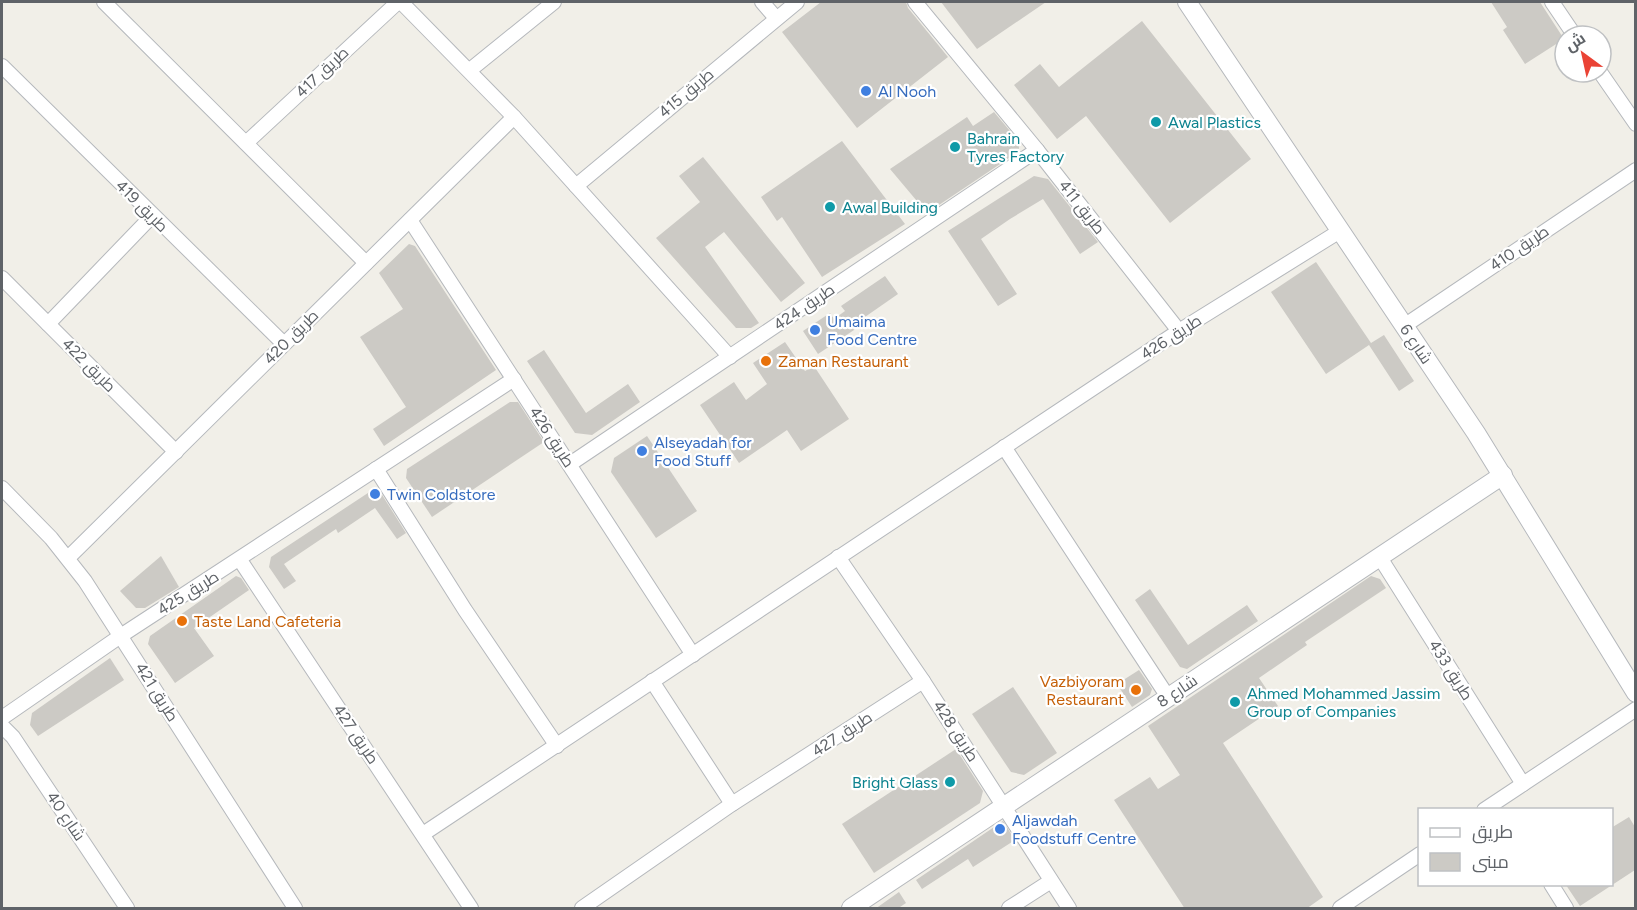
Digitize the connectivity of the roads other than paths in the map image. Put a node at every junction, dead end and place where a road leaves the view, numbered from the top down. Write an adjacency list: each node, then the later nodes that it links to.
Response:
1 (105, 2): 16 (street)
2 (399, 2): 12 (street); 16 (street, طريق 417)
3 (554, 2): 12 (street)
4 (762, 2): 9 (street)
5 (797, 2): 9 (street, طريق 415)
6 (915, 2): 17 (street, طريق 411)
7 (1187, 2): 22 (street, شارع 6)
8 (1552, 2): 10 (street)
9 (776, 18): 19 (street, طريق 415)
10 (1567, 24)
11 (2, 66): 20 (street, طريق 419)
12 (470, 70): 14 (street)
13 (1608, 84): 15 (street)
14 (514, 117): 19 (street); 21 (street, طريق 420)
15 (1635, 124)
16 (246, 143): 23 (street)
17 (1037, 150): 27 (street, طريق 411); 29 (street, طريق 424)
18 (1635, 170): 26 (street, طريق 410)
19 (576, 186): 29 (street)
20 (152, 216): 25 (street); 28 (street, طريق 419)
21 (410, 220): 23 (street, طريق 420); 30 (street, طريق 426)
22 (1340, 231): 26 (street, شارع 6); 27 (street, طريق 426)
23 (366, 263): 28 (street, طريق 420)
24 (2, 278): 25 (street, طريق 422)
25 (48, 324): 32 (street, طريق 422)
26 (1404, 326): 35 (street, شارع 6)
27 (1179, 331): 31 (street, طريق 426)
28 (284, 344): 32 (street, طريق 420)
29 (730, 357): 33 (street, طريق 424)
30 (514, 379): 33 (street, طريق 426); 34 (street, طريق 425)
31 (1004, 447): 38 (street, طريق 426); 46 (street)
32 (176, 452): 39 (street, طريق 420)
33 (570, 464): 42 (street, طريق 426)
34 (376, 469): 40 (street, طريق 425); 50 (street)
35 (1503, 475): 37 (street, شارع 8); 45 (street, شارع 6)
36 (2, 488): 39 (street, طريق 421)
37 (1378, 556): 46 (street, شارع 8); 51 (street, طريق 433)
38 (838, 557): 42 (street, طريق 426); 44 (street, طريق 428)
39 (68, 558): 41 (street, طريق 421)
40 (240, 560): 41 (street, طريق 425); 55 (street, طريق 427)
41 (122, 635): 48 (street, طريق 425); 61 (street, طريق 421)
42 (693, 655): 43 (street, طريق 426)
43 (652, 681): 50 (street, طريق 426); 52 (street)
44 (923, 681): 52 (street, طريق 427); 54 (street, طريق 428)
45 (1635, 693)
46 (1168, 697): 54 (street, شارع 8)
47 (1635, 710): 51 (street)
48 (2, 718)
49 (2, 726): 60 (street, شارع 40)
50 (557, 746): 55 (street, طريق 426)
51 (1523, 784): 53 (street)
52 (732, 804): 63 (street, طريق 427)
53 (1500, 805)
54 (1005, 806): 57 (street, طريق 428); 64 (street, شارع 8)
55 (423, 834): 62 (street, طريق 427)
56 (1418, 855): 59 (street)
57 (1051, 880): 65 (street); 66 (street, طريق 428)
58 (1552, 886): 68 (street)
59 (1361, 903): 67 (street)
60 (127, 909)
61 (295, 909)
62 (471, 909)
63 (582, 909)
64 (850, 909)
65 (1009, 909)
66 (1069, 909)
67 (1340, 909)
68 (1566, 909)

